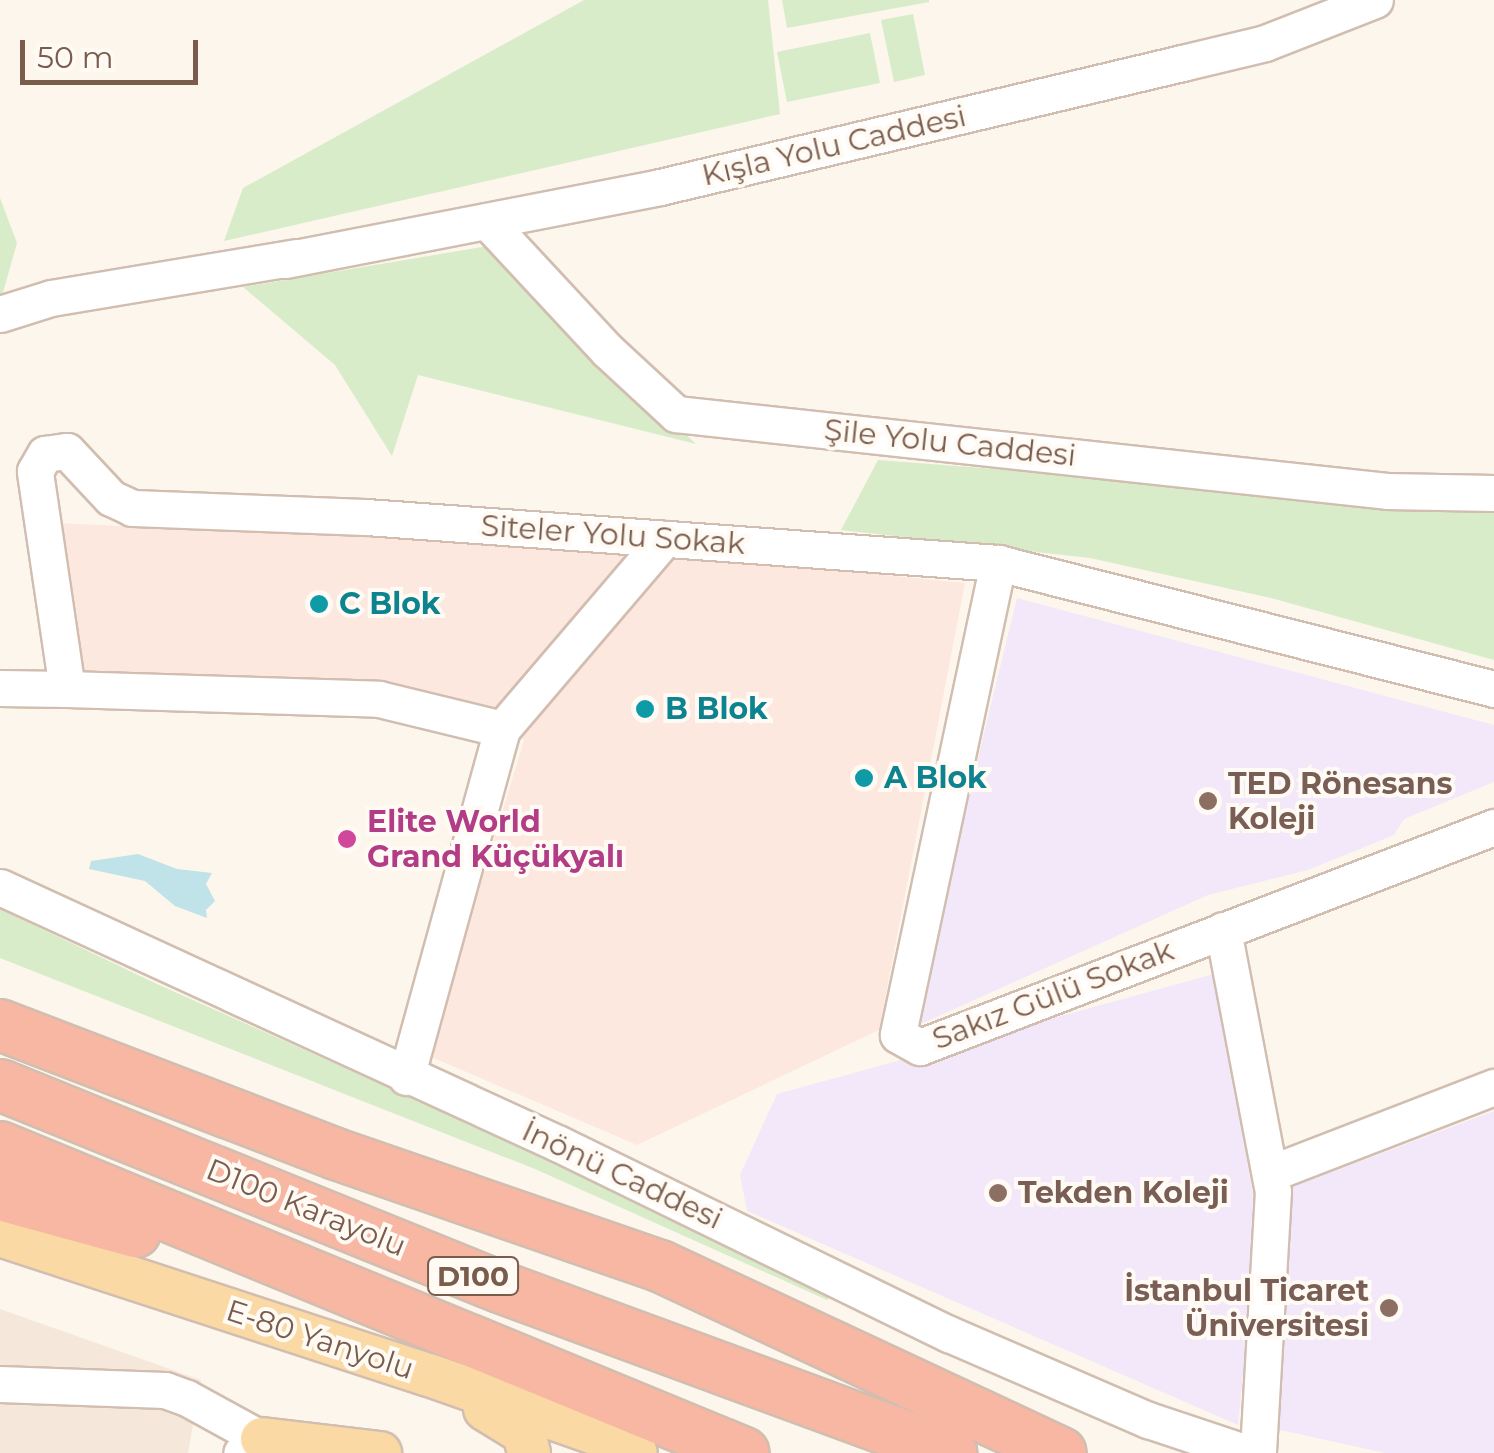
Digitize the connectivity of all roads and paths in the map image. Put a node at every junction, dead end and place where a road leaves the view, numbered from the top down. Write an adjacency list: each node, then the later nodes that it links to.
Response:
1 (1376, 0): 2 (street, Kışla Yolu Caddesi)
2 (487, 220): 3 (street, Kışla Yolu Caddesi); 4 (street, Şile Yolu Caddesi)
3 (0, 314)
4 (1494, 493)
5 (664, 539): 6 (street, Siteler Yolu Sokak); 8 (street, Siteler Yolu Sokak); 10 (street)
6 (998, 562): 9 (street, Siteler Yolu Sokak); 13 (street, Sakız Gülü Sokak)
7 (0, 688): 8 (street)
8 (67, 689): 10 (street)
9 (1494, 690)
10 (502, 729): 15 (street)
11 (1494, 827): 13 (street, Sakız Gülü Sokak)
12 (0, 887): 15 (street, İnönü Caddesi)
13 (1223, 930): 19 (street)
14 (0, 1026): 31 (highway)
15 (406, 1077): 32 (street, İnönü Caddesi)
16 (0, 1084): 30 (highway, D100 Karayolu / D100)
17 (1494, 1087): 19 (street)
18 (0, 1147): 22 (highway, D100 Karayolu / D100)
19 (1271, 1173): 33 (street)
20 (0, 1195): 22 (highway)
21 (0, 1235): 23 (main road, E-80 Yanyolu)
22 (355, 1293): 29 (highway, D100 Karayolu / D100)
23 (429, 1375): 27 (main road); 28 (main road, E-80 Yanyolu)
24 (0, 1384): 25 (street)
25 (252, 1446): 26 (main road)
26 (380, 1453)
27 (529, 1453)
28 (636, 1453)
29 (744, 1453)
30 (951, 1453)
31 (1061, 1453)
32 (1247, 1453)
33 (1258, 1453)

